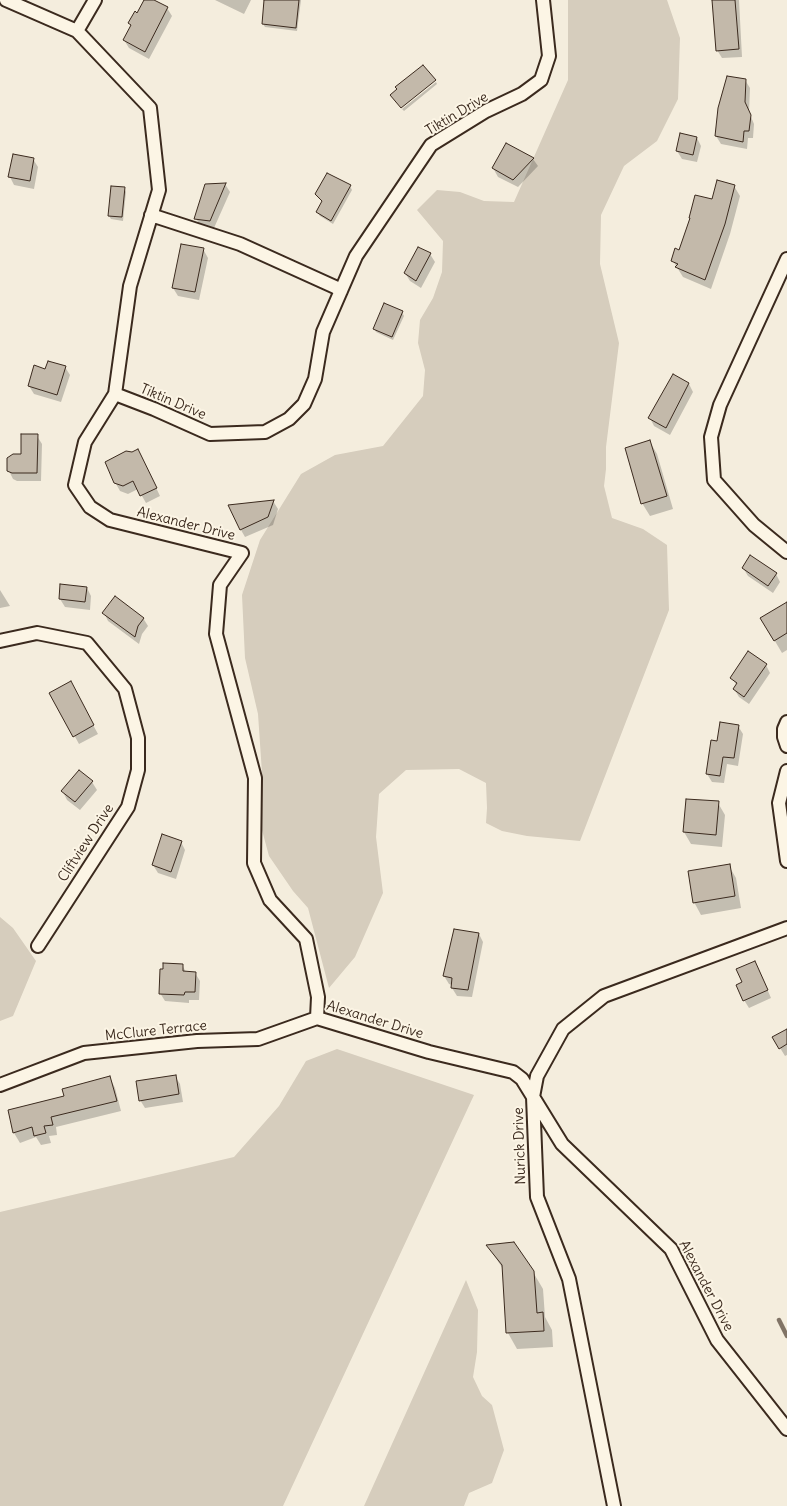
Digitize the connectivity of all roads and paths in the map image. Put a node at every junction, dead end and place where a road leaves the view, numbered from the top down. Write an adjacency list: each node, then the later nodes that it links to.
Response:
1 (6, 0): 4 (street)
2 (95, 0): 4 (street)
3 (543, 0): 7 (street, Tiktin Drive)
4 (77, 31): 5 (street)
5 (151, 215): 7 (street); 8 (street)
6 (787, 259): 9 (street)
7 (341, 291): 8 (street, Tiktin Drive)
8 (116, 394): 17 (street, Alexander Drive)
9 (787, 552)
10 (0, 641): 16 (street, Cliftview Drive)
11 (787, 722): 12 (street)
12 (787, 746)
13 (787, 771): 14 (street)
14 (787, 861)
15 (787, 928): 19 (street, Nurick Drive)
16 (38, 946)
17 (316, 1018): 18 (street, McClure Terrace); 19 (street, Alexander Drive)
18 (0, 1085)
19 (533, 1097): 20 (street, Alexander Drive); 21 (street, Nurick Drive)
20 (787, 1429)
21 (614, 1506)

